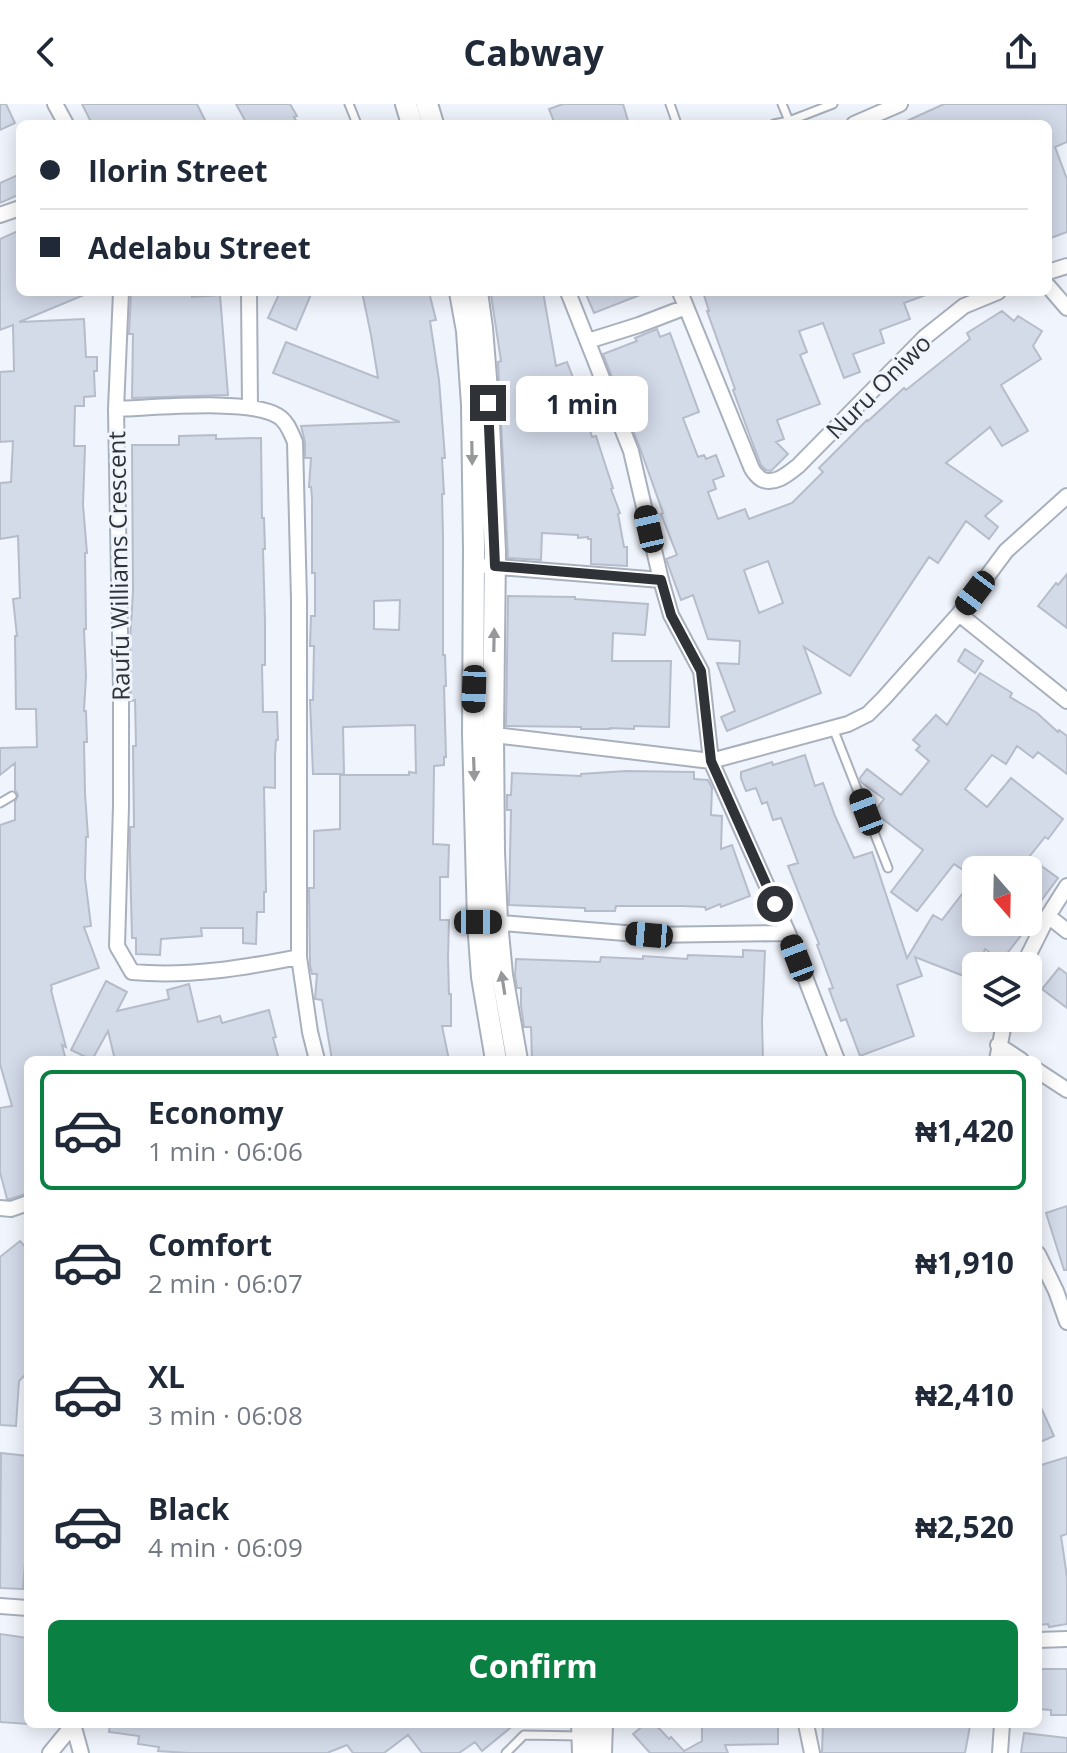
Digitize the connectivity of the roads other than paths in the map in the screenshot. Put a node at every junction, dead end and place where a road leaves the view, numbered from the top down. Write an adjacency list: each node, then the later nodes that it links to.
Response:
1 (833, 104): 3 (lane)
2 (900, 104): 4 (street)
3 (792, 120)
4 (863, 120)
5 (1052, 291): 14 (street)
6 (121, 296): 17 (street)
7 (249, 296): 16 (street)
8 (461, 296): 19 (main road, one-way to 19)
9 (478, 296): 19 (main road)
10 (570, 296): 15 (street)
11 (682, 296): 13 (street)
12 (988, 296): 13 (street, Nuru Oniwo)
13 (686, 307): 15 (street)
14 (1067, 308)
15 (588, 341): 20 (street)
16 (250, 407): 17 (street, Raufu Williams Crescent); 35 (street, Raufu Williams Crescent)
17 (116, 409): 35 (street, Raufu Williams Crescent)
18 (1067, 496): 21 (street)
19 (484, 566): 20 (street); 24 (main road)
20 (661, 580): 25 (street)
21 (959, 614): 22 (street); 23 (street)
22 (1067, 701)
23 (833, 728): 25 (street); 28 (lane)
24 (483, 734): 25 (street); 31 (main road)
25 (711, 761): 33 (street)
26 (12, 796): 27 (lane)
27 (0, 803)
28 (888, 868)
29 (1067, 886): 30 (street)
30 (1048, 916): 32 (street); 34 (street)
31 (487, 922): 33 (street); 39 (main road); 40 (main road, one-way to 31)
32 (1067, 931)
33 (788, 933): 41 (street)
34 (1030, 952)
35 (299, 957): 38 (street, Raufu Williams Crescent)
36 (1002, 1032): 37 (street)
37 (998, 1053)
38 (316, 1056)
39 (495, 1056)
40 (516, 1056)
41 (835, 1056)
42 (1042, 1074): 43 (street)
43 (1067, 1090)
44 (5, 1208): 45 (street)
45 (0, 1223)
46 (1042, 1262): 47 (street)
47 (1067, 1322)
48 (0, 1606): 49 (street)
49 (24, 1608)
50 (1067, 1639): 51 (street)
51 (1042, 1640)
52 (71, 1728): 58 (street)
53 (74, 1728): 59 (street)
54 (602, 1728): 61 (main road)
55 (807, 1728): 62 (street)
56 (1002, 1728): 63 (street)
57 (583, 1738): 60 (lane)
58 (50, 1753)
59 (81, 1753)
60 (506, 1753)
61 (601, 1753)
62 (812, 1753)
63 (1000, 1753)

